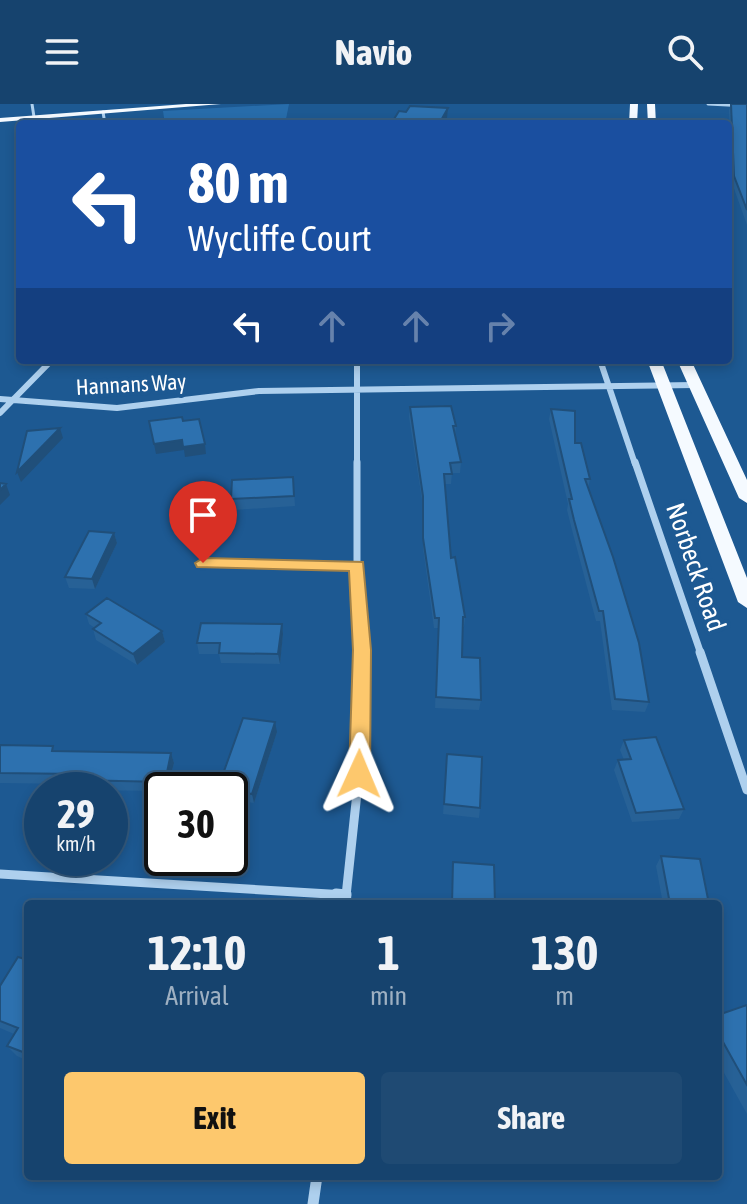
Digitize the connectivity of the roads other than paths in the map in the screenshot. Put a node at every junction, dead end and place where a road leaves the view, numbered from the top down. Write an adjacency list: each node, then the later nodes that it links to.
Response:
1 (32, 104): 6 (street)
2 (217, 104): 5 (main road)
3 (708, 104): 4 (street)
4 (747, 106)
5 (103, 112): 6 (main road); 8 (street)
6 (34, 117): 7 (main road)
7 (0, 120)
8 (104, 120)
9 (48, 364): 19 (street)
10 (357, 364): 17 (street)
11 (602, 364): 15 (street, Norbeck Road)
12 (656, 364): 16 (main road, Norbeck Road)
13 (686, 364): 14 (main road)
14 (695, 385): 16 (street, Hannans Way); 21 (main road)
15 (610, 386): 16 (street, Hannans Way); 17 (street, Hannans Way); 25 (street, Norbeck Road)
16 (664, 386): 24 (main road, Norbeck Road)
17 (356, 389): 19 (street, Hannans Way); 23 (street)
18 (0, 399): 19 (street, Hannans Way)
19 (12, 400): 20 (street)
20 (0, 413)
21 (747, 498)
22 (203, 563): 23 (street)
23 (357, 566): 27 (street)
24 (747, 602)
25 (747, 790)
26 (0, 874): 27 (street)
27 (345, 899)
28 (316, 1180): 29 (street)
29 (313, 1204)

